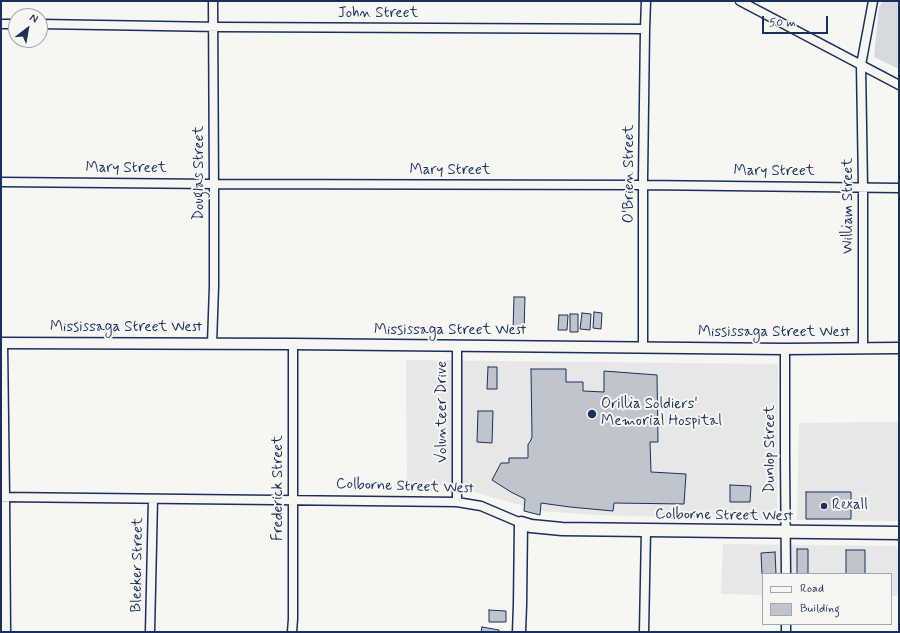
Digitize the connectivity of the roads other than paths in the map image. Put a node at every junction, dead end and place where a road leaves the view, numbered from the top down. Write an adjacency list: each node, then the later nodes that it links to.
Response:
1 (213, 1): 6 (street, Douglas Street)
2 (646, 1): 7 (street, O'Brien Street)
3 (740, 1): 8 (street)
4 (873, 1): 8 (street, William Street)
5 (48, 24): 6 (street, John Street)
6 (213, 27): 7 (street, John Street); 11 (street, Douglas Street)
7 (645, 29): 12 (street, O'Brien Street)
8 (861, 65): 9 (street); 13 (street, William Street)
9 (899, 85)
10 (1, 182): 11 (street, Mary Street)
11 (214, 184): 12 (street, Mary Street); 16 (street, Douglas Street)
12 (643, 185): 13 (street, Mary Street); 19 (street, O'Brien Street)
13 (863, 187): 14 (street, Mary Street); 21 (street, William Street)
14 (899, 188)
15 (2, 343): 16 (street, Mississaga Street West); 23 (street)
16 (212, 344): 17 (street, Mississaga Street West)
17 (292, 344): 18 (street, Mississaga Street West); 25 (street, Frederick Street)
18 (457, 346): 19 (street, Mississaga Street West); 26 (street, Volunteer Drive)
19 (643, 348): 20 (street, Mississaga Street West)
20 (785, 348): 21 (street, Mississaga Street West); 29 (street, Dunlop Street)
21 (863, 348): 22 (street, Mississaga Street West)
22 (899, 348)
23 (3, 497): 24 (street, Colborne Street West); 32 (street)
24 (153, 499): 25 (street, Colborne Street West); 34 (street, Bleeker Street)
25 (292, 500): 26 (street, Colborne Street West); 35 (street, Frederick Street)
26 (457, 502): 27 (street, Colborne Street West)
27 (521, 523): 28 (main road, Colborne Street West); 36 (main road)
28 (646, 530): 29 (main road, Colborne Street West); 37 (street)
29 (785, 532): 30 (main road, Colborne Street West); 31 (street, Dunlop Street)
30 (899, 533)
31 (786, 573)
32 (3, 616): 33 (street)
33 (6, 632)
34 (150, 632)
35 (292, 632)
36 (519, 632)
37 (644, 632)

